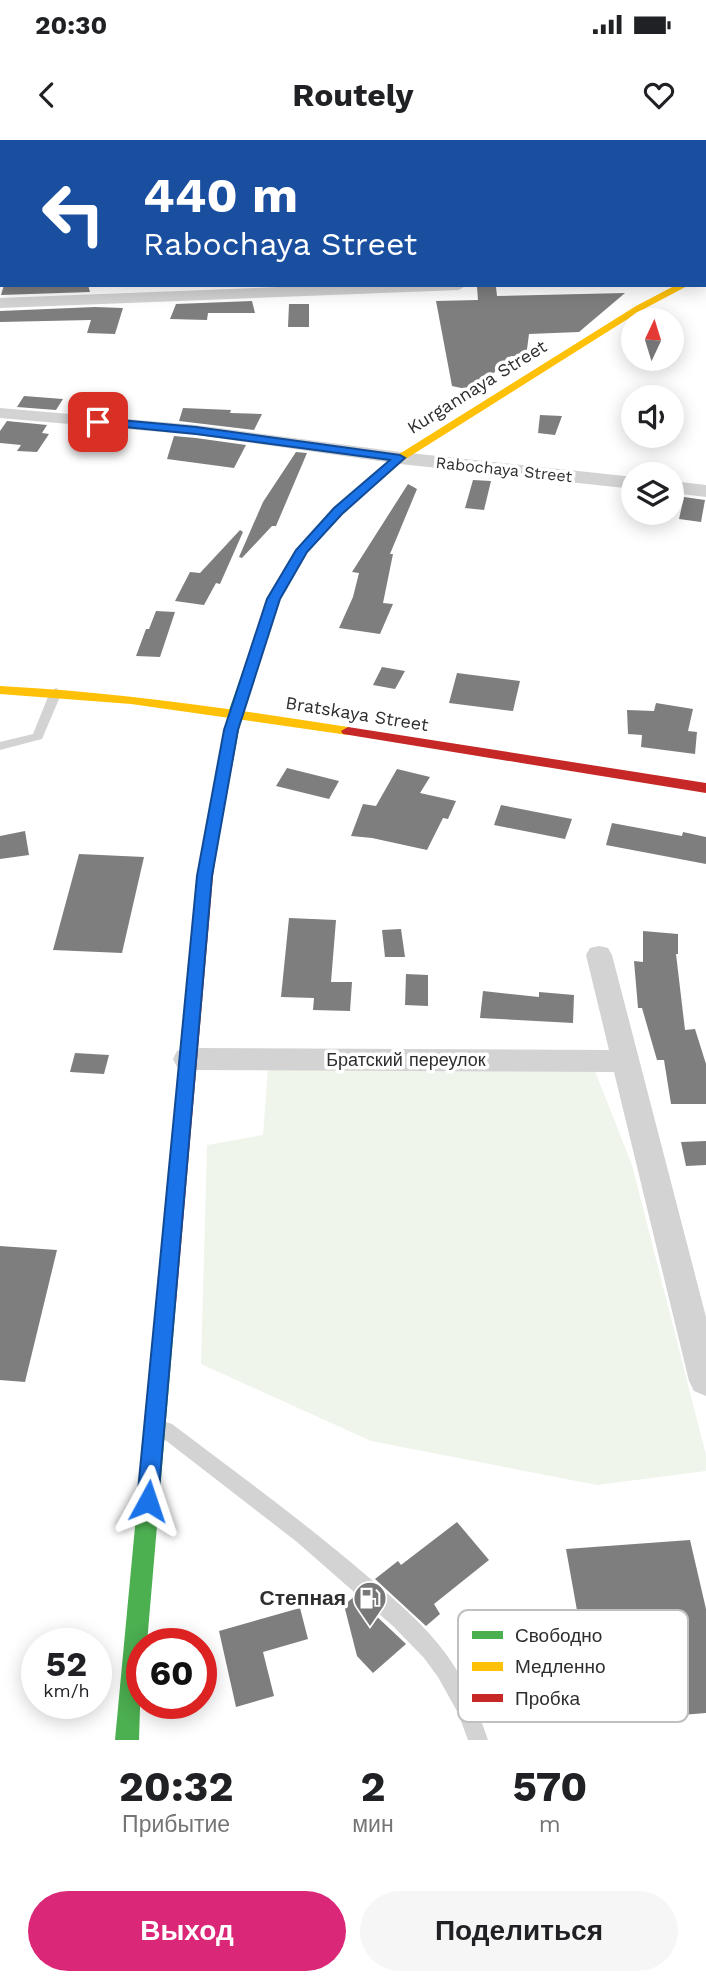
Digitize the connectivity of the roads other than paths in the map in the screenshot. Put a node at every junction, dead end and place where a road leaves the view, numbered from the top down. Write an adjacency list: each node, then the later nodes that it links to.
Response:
1 (408, 287): 3 (street)
2 (680, 287): 5 (main road, Kurgannaya Street)
3 (0, 303)
4 (0, 413): 5 (street, Rabochaya Street)
5 (400, 458): 6 (street, Rabochaya Street); 11 (main road, Kurgannaya Street)
6 (621, 482)
7 (684, 488): 8 (street)
8 (706, 491)
9 (0, 690): 10 (main road, Bratskaya Street)
10 (56, 692): 11 (main road, Bratskaya Street); 12 (lane)
11 (235, 713): 13 (main road, Bratskaya Street); 15 (main road, Kurgannaya Street)
12 (0, 746)
13 (706, 788)
14 (599, 955): 16 (street)
15 (187, 1059): 16 (street, Братский переулок); 18 (main road, Kurgannaya Street)
16 (625, 1061): 17 (street)
17 (706, 1381)
18 (155, 1421): 19 (lane); 21 (main road, Kurgannaya Street)
19 (458, 1695)
20 (473, 1722): 22 (lane)
21 (127, 1740)
22 (478, 1740)

